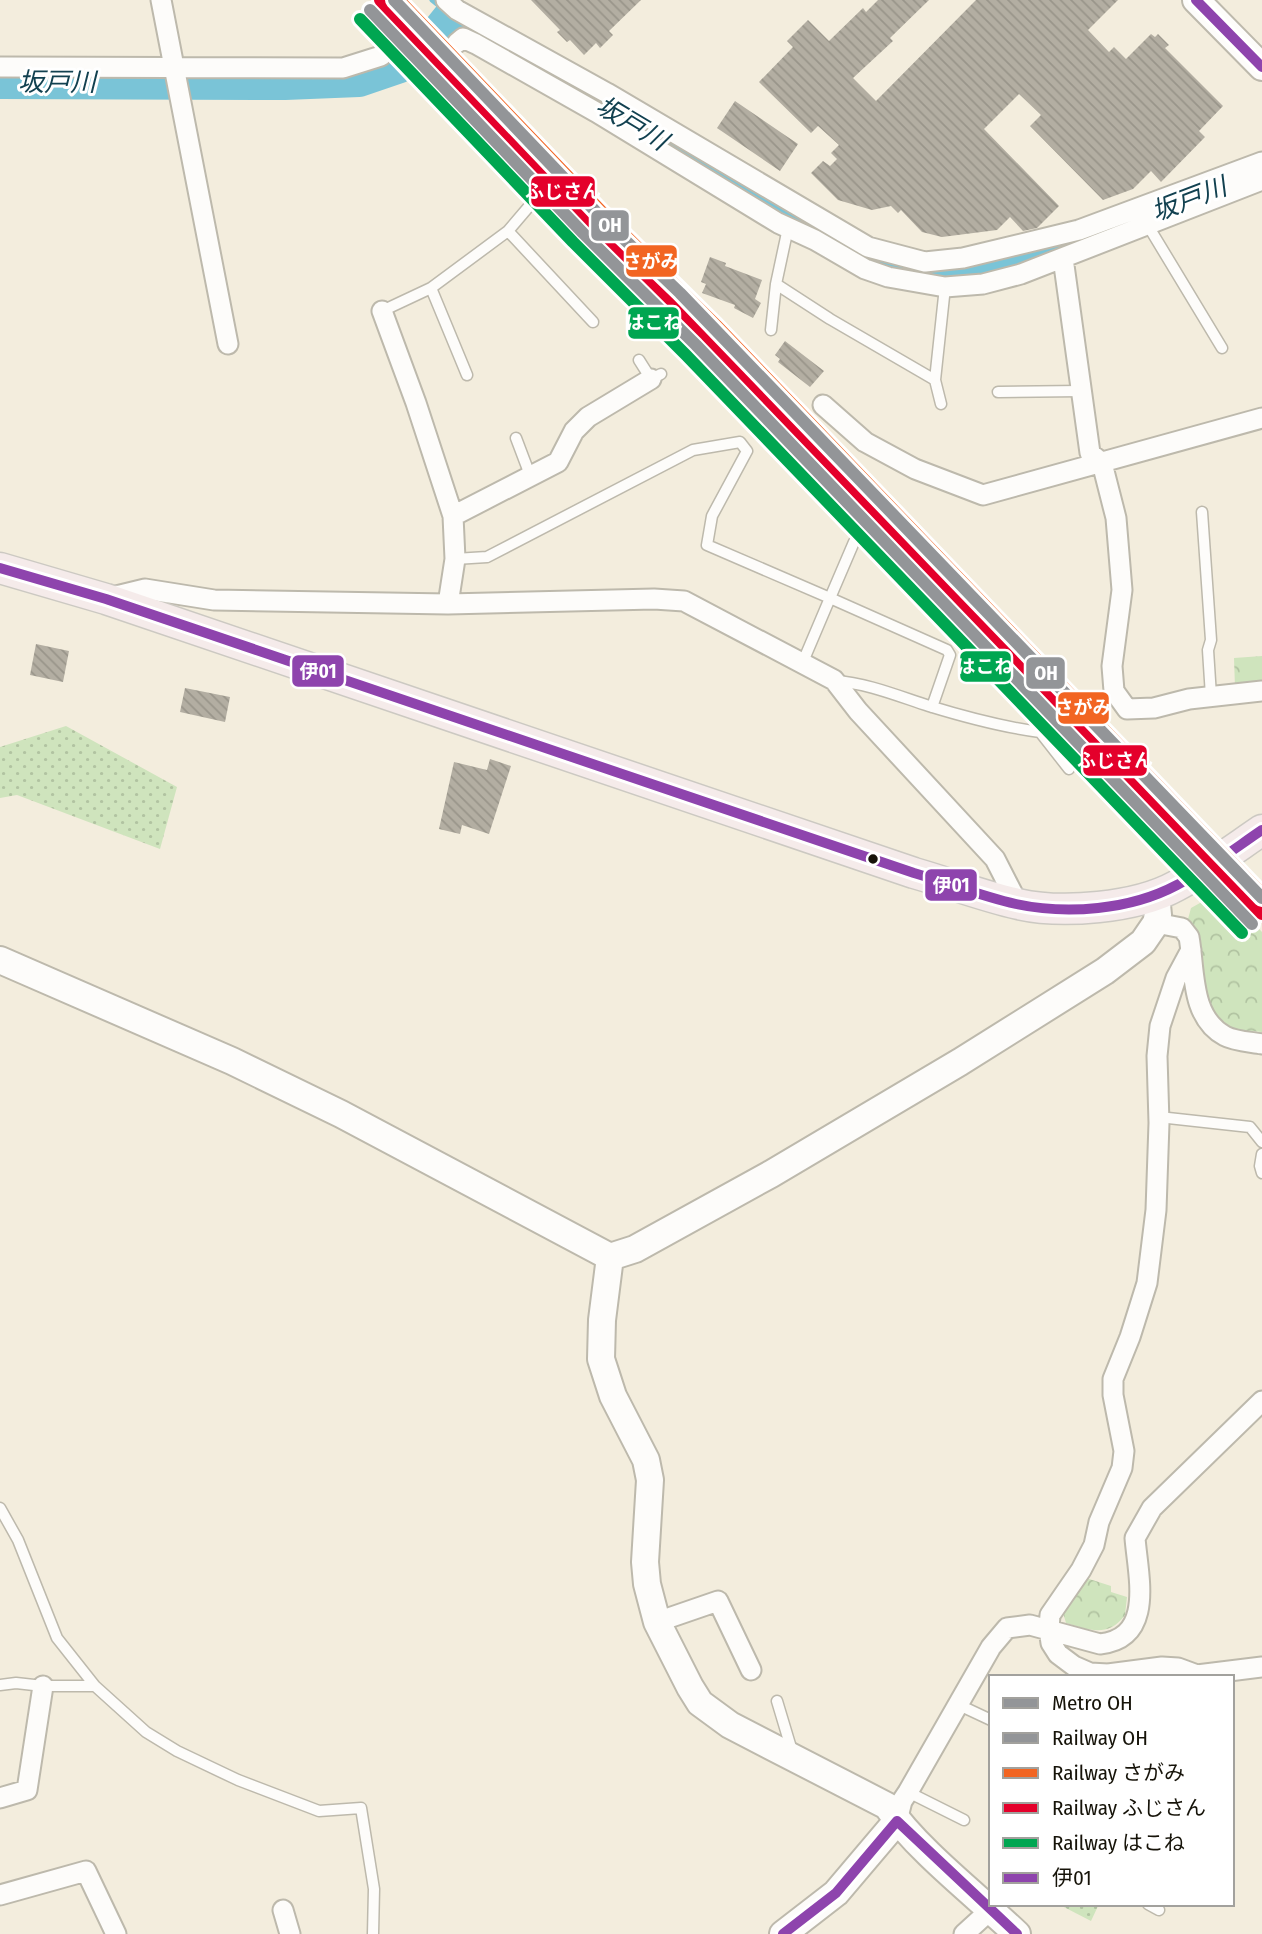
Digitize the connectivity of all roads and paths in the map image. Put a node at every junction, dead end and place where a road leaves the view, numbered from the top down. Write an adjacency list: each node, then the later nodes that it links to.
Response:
1 (161, 0): 8 (street)
2 (446, 0): 9 (street)
3 (1196, 0): 7 (street)
4 (457, 43): 10 (street)
5 (381, 56): 8 (street)
6 (0, 67): 8 (street)
7 (1262, 67)
8 (174, 68): 24 (street)
9 (607, 93): 10 (street); 11 (street)
10 (596, 112): 15 (street)
11 (1262, 162)
12 (1262, 180): 14 (street)
13 (537, 197): 16 (lane)
14 (1147, 224): 17 (street); 25 (lane)
15 (789, 227): 18 (lane); 19 (street)
16 (508, 231): 20 (lane); 22 (lane)
17 (1063, 258): 19 (street); 30 (street)
18 (776, 284): 23 (lane); 29 (lane)
19 (945, 287): 29 (lane)
20 (431, 288): 21 (lane); 27 (lane)
21 (382, 311): 39 (street)
22 (593, 322)
23 (771, 330)
24 (228, 344)
25 (1223, 348)
26 (639, 360): 28 (lane)
27 (467, 375)
28 (656, 376): 37 (street)
29 (935, 380): 32 (lane)
30 (1080, 391): 31 (lane); 36 (street)
31 (998, 392)
32 (941, 404)
33 (823, 405): 36 (street)
34 (1262, 418): 36 (street)
35 (516, 438): 37 (lane)
36 (1102, 463): 49 (street)
37 (530, 475): 39 (street)
38 (1202, 512): 49 (lane)
39 (453, 516): 41 (street)
40 (855, 542): 43 (lane)
41 (455, 559): 43 (lane); 45 (street)
42 (0, 568): 44 (main road)
43 (830, 598): 46 (lane); 50 (lane)
44 (106, 599): 45 (street); 54 (main road)
45 (448, 604): 46 (street)
46 (802, 664): 47 (street)
47 (834, 680): 50 (lane); 54 (street)
48 (1262, 691): 49 (street)
49 (1211, 696)
50 (932, 707): 51 (lane)
51 (1069, 769)
52 (1260, 832): 53 (main road)
53 (1162, 901): 54 (main road); 55 (street); 62 (street)
54 (1018, 904)
55 (1191, 950): 57 (street); 58 (street)
56 (0, 960): 62 (street)
57 (1262, 1044)
58 (1159, 1117): 59 (lane); 66 (street)
59 (1262, 1142)
60 (1262, 1154): 61 (lane)
61 (1262, 1173)
62 (610, 1257): 65 (street)
63 (1262, 1401): 66 (street)
64 (0, 1508): 73 (lane)
65 (657, 1622): 67 (street); 77 (street)
66 (1049, 1629): 69 (street); 75 (street)
67 (750, 1658)
68 (1262, 1667): 70 (street)
69 (1195, 1675)
70 (1204, 1675)
71 (0, 1685): 72 (lane)
72 (43, 1686): 73 (lane); 79 (street)
73 (95, 1686): 90 (lane)
74 (777, 1701): 77 (lane)
75 (959, 1704): 76 (lane); 78 (street)
76 (989, 1719)
77 (795, 1759): 81 (street)
78 (908, 1792): 80 (lane); 81 (street)
79 (0, 1798)
80 (964, 1820)
81 (897, 1821): 83 (street); 91 (street)
82 (0, 1895): 88 (street)
83 (989, 1903)
84 (1152, 1906): 87 (lane)
85 (994, 1907): 92 (street); 93 (street)
86 (283, 1910): 89 (street)
87 (1159, 1910)
88 (111, 1933)
89 (290, 1934)
90 (373, 1934)
91 (783, 1934)
92 (964, 1934)
93 (1017, 1934)

